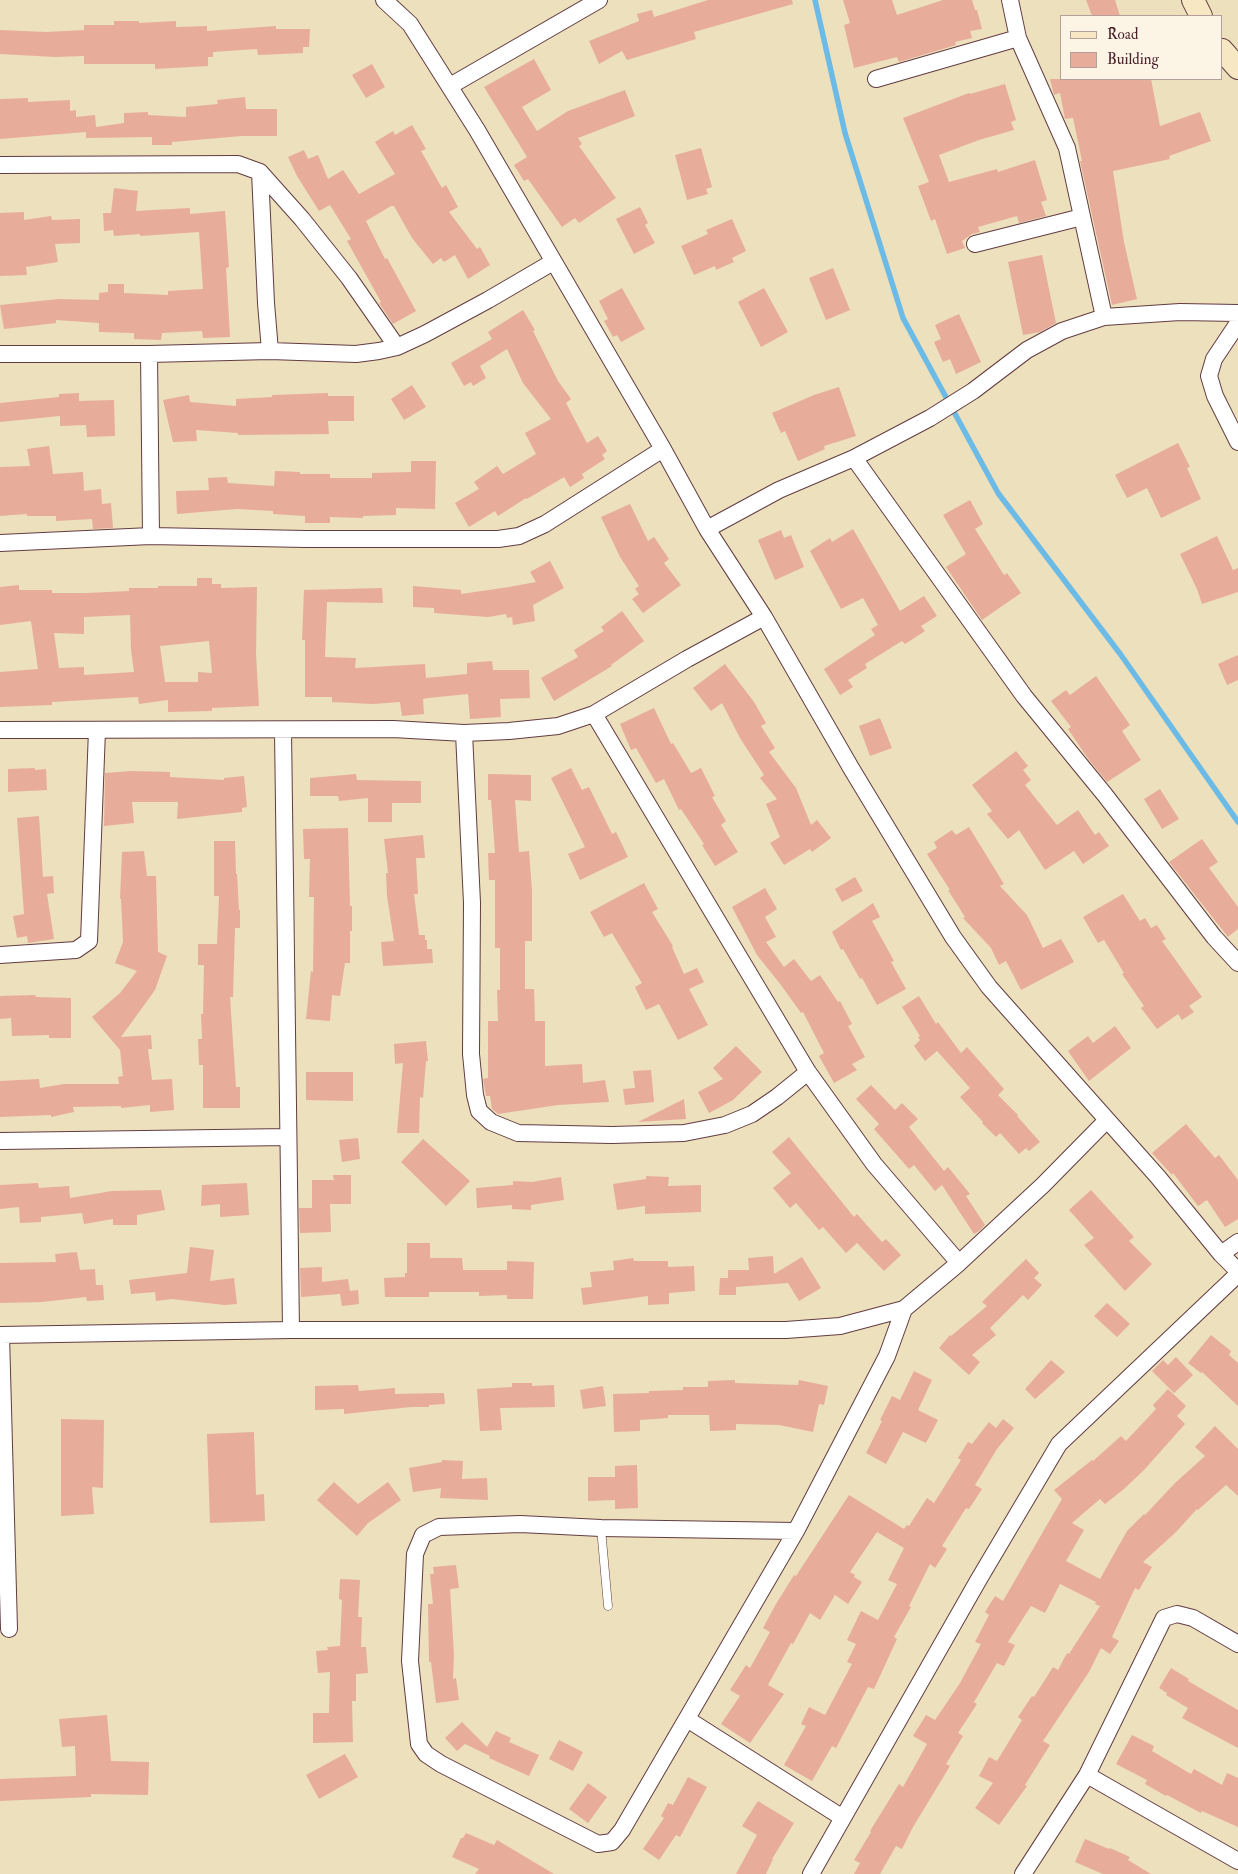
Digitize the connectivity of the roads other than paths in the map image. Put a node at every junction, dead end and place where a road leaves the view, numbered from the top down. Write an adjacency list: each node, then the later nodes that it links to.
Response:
1 (384, 0): 10 (street)
2 (600, 0): 10 (street)
3 (1010, 0): 6 (street)
4 (1193, 0): 5 (street)
5 (1200, 15)
6 (1018, 38): 9 (street); 13 (street)
7 (1223, 51): 8 (street)
8 (1238, 68)
9 (876, 79)
10 (450, 86): 15 (street)
11 (0, 165): 12 (street)
12 (260, 172): 19 (street); 20 (street)
13 (1082, 217): 14 (street); 17 (street)
14 (975, 244)
15 (553, 262): 19 (street); 24 (street)
16 (1238, 313): 17 (street)
17 (1104, 317): 25 (street)
18 (1238, 323): 23 (street)
19 (397, 347): 20 (street)
20 (270, 351): 22 (street)
21 (0, 354): 22 (street)
22 (149, 354): 27 (street)
23 (1238, 442)
24 (663, 450): 26 (street); 27 (street)
25 (854, 458): 26 (street); 36 (street)
26 (707, 529): 29 (street)
27 (151, 536): 28 (street)
28 (0, 543)
29 (764, 616): 30 (street); 38 (street)
30 (594, 714): 34 (street); 37 (street)
31 (0, 730): 32 (street)
32 (97, 730): 33 (street); 35 (street)
33 (283, 730): 34 (street); 39 (street)
34 (464, 733): 37 (street)
35 (0, 955)
36 (1238, 963)
37 (808, 1072): 43 (street)
38 (1106, 1121): 42 (street); 43 (street)
39 (288, 1137): 40 (street); 46 (street)
40 (0, 1141)
41 (1238, 1242): 42 (street)
42 (1221, 1254): 44 (street)
43 (960, 1263): 45 (street)
44 (1238, 1273): 55 (street)
45 (904, 1309): 46 (street); 49 (street)
46 (291, 1330): 47 (street)
47 (0, 1335): 51 (street)
48 (601, 1528): 49 (street); 50 (lane); 53 (street)
49 (796, 1531): 53 (street)
50 (608, 1606)
51 (10, 1630)
52 (1238, 1644): 54 (street)
53 (687, 1719): 55 (street)
54 (1087, 1775): 56 (street); 58 (street)
55 (843, 1818): 57 (street)
56 (1238, 1861)
57 (810, 1874)
58 (1023, 1874)

